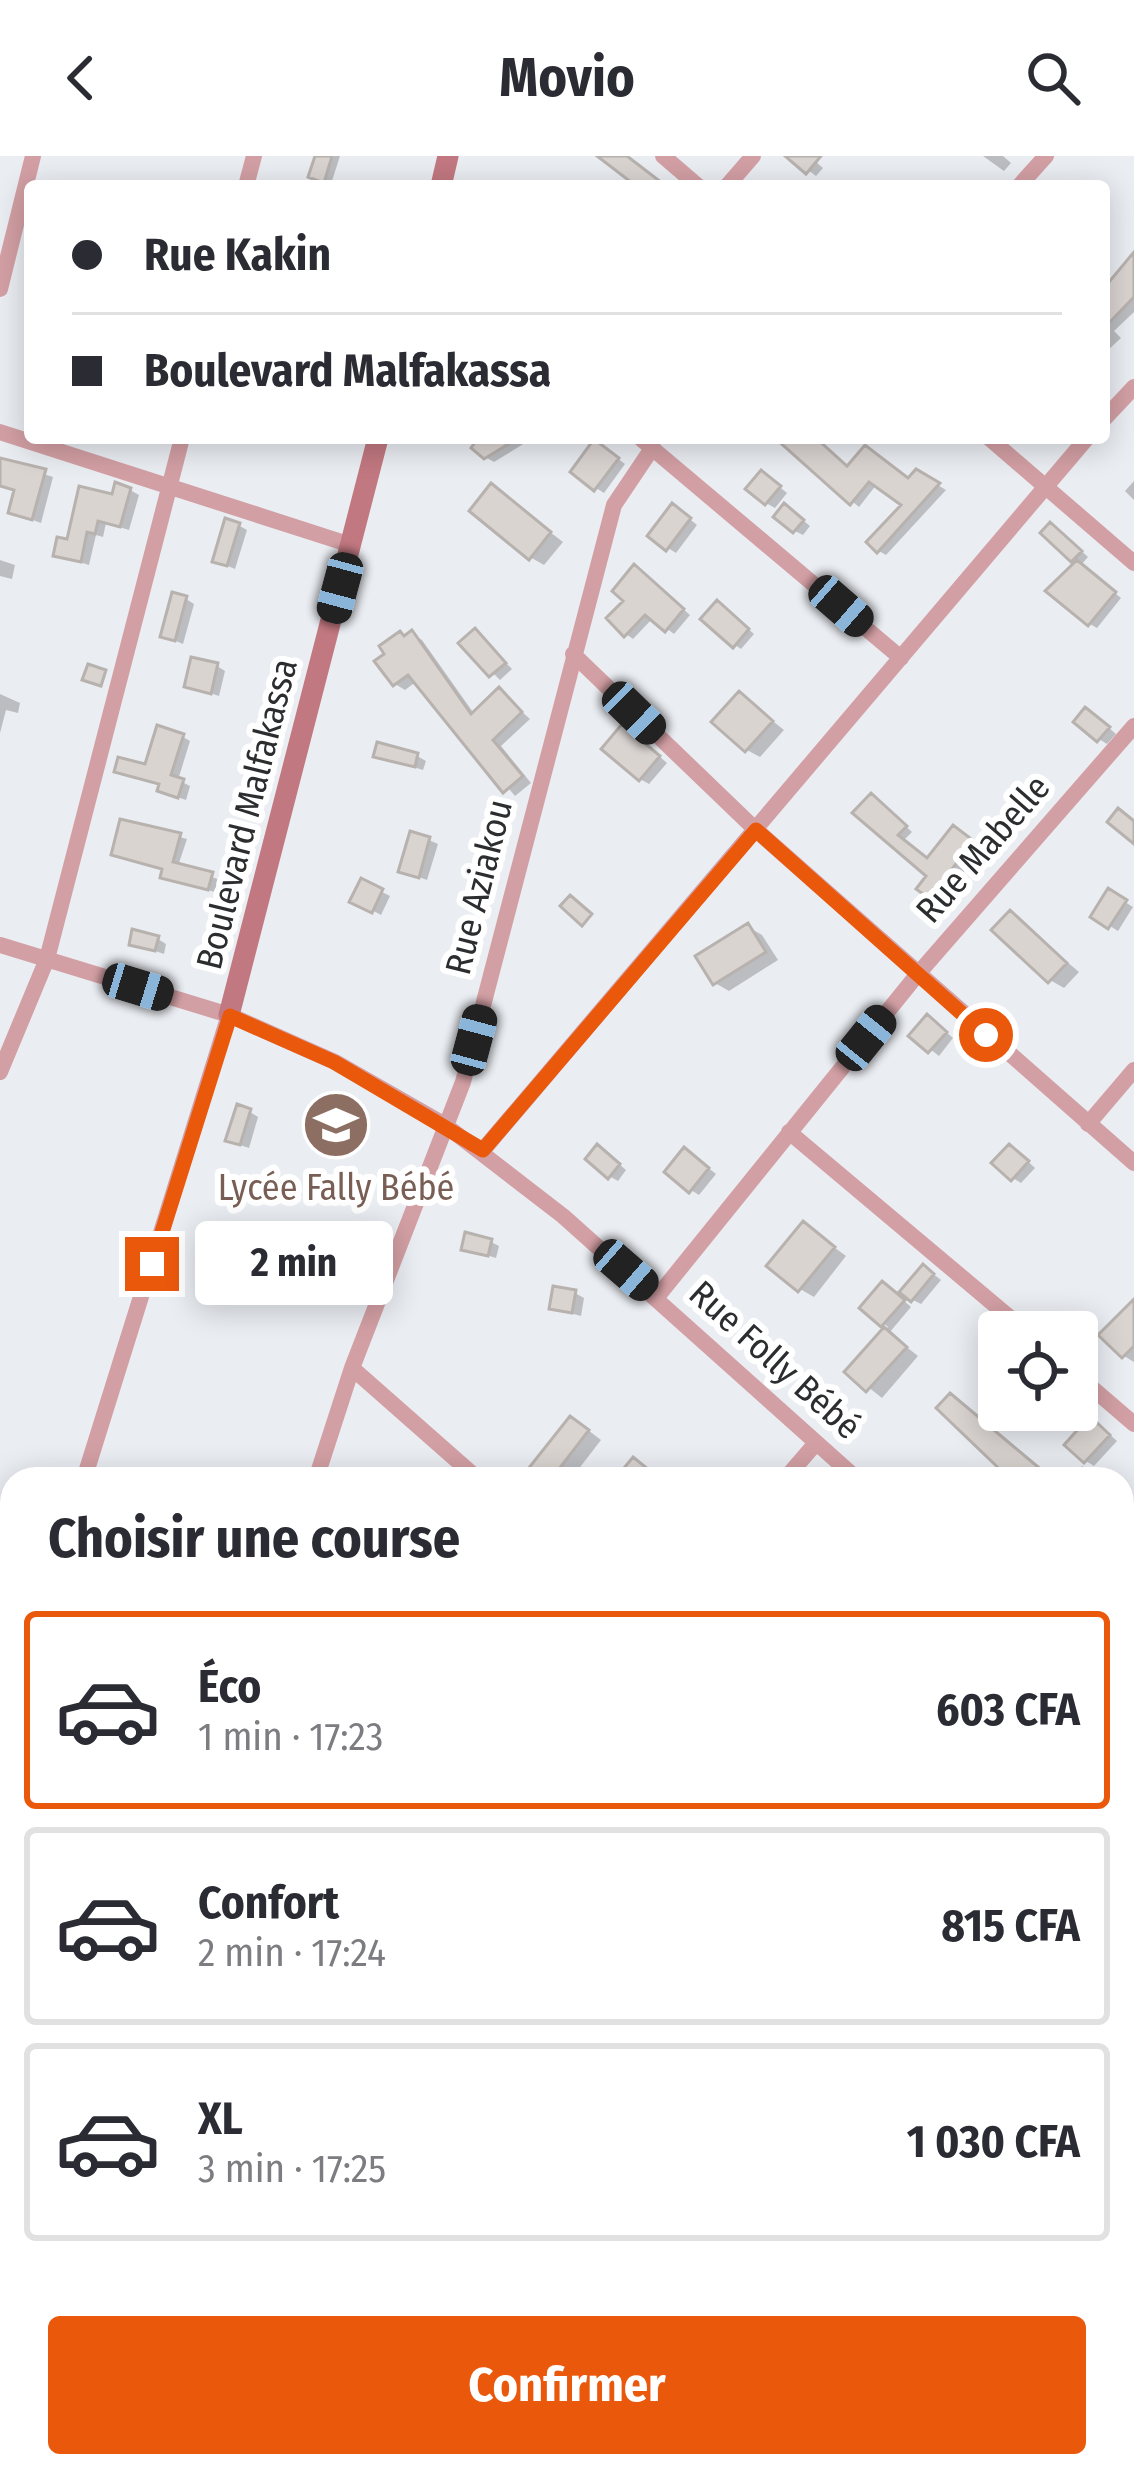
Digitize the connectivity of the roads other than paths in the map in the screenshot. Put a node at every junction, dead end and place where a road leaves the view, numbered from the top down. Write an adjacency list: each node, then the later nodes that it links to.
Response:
1 (663, 156): 4 (street)
2 (753, 156): 5 (street)
3 (1046, 156): 6 (street)
4 (691, 180)
5 (733, 180)
6 (1024, 180)
7 (24, 192): 8 (street)
8 (0, 289)
9 (1134, 387): 10 (street)
10 (1110, 413)
11 (40, 444): 18 (street)
12 (180, 444): 18 (street)
13 (376, 444): 20 (street, Boulevard Malfakassa)
14 (645, 444): 22 (street, Rue Aziakou)
15 (647, 444): 23 (street)
16 (996, 444): 19 (street)
17 (1082, 444): 19 (street)
18 (170, 483): 20 (street); 27 (street)
19 (1043, 486): 21 (street); 23 (street)
20 (351, 545): 29 (street, Boulevard Malfakassa)
21 (1134, 563)
22 (573, 654): 25 (street); 33 (street, Rue Aziakou)
23 (901, 658): 25 (street)
24 (1134, 727): 28 (street, Rue Mabelle)
25 (756, 830): 28 (street); 35 (street)
26 (0, 945): 27 (street, Rue Folly Bébé)
27 (47, 959): 29 (street, Rue Folly Bébé); 31 (street)
28 (917, 975): 32 (street); 34 (street, Rue Mabelle)
29 (230, 1016): 33 (street, Rue Folly Bébé); 43 (street, Boulevard Malfakassa)
30 (1134, 1070): 32 (street)
31 (0, 1072)
32 (1088, 1124): 36 (street)
33 (446, 1125): 35 (street, Rue Folly Bébé); 39 (street, Rue Aziakou)
34 (789, 1132): 37 (street, Rue Mabelle); 38 (street)
35 (483, 1150): 37 (street, Rue Folly Bébé)
36 (1134, 1163)
37 (657, 1297): 42 (street, Rue Folly Bébé)
38 (1002, 1311)
39 (352, 1368): 44 (street, Rue Aziakou); 45 (street)
40 (1098, 1393): 41 (street)
41 (1134, 1424)
42 (816, 1443): 46 (street); 47 (street, Rue Folly Bébé)
43 (88, 1467)
44 (320, 1467)
45 (464, 1467)
46 (795, 1467)
47 (843, 1467)

